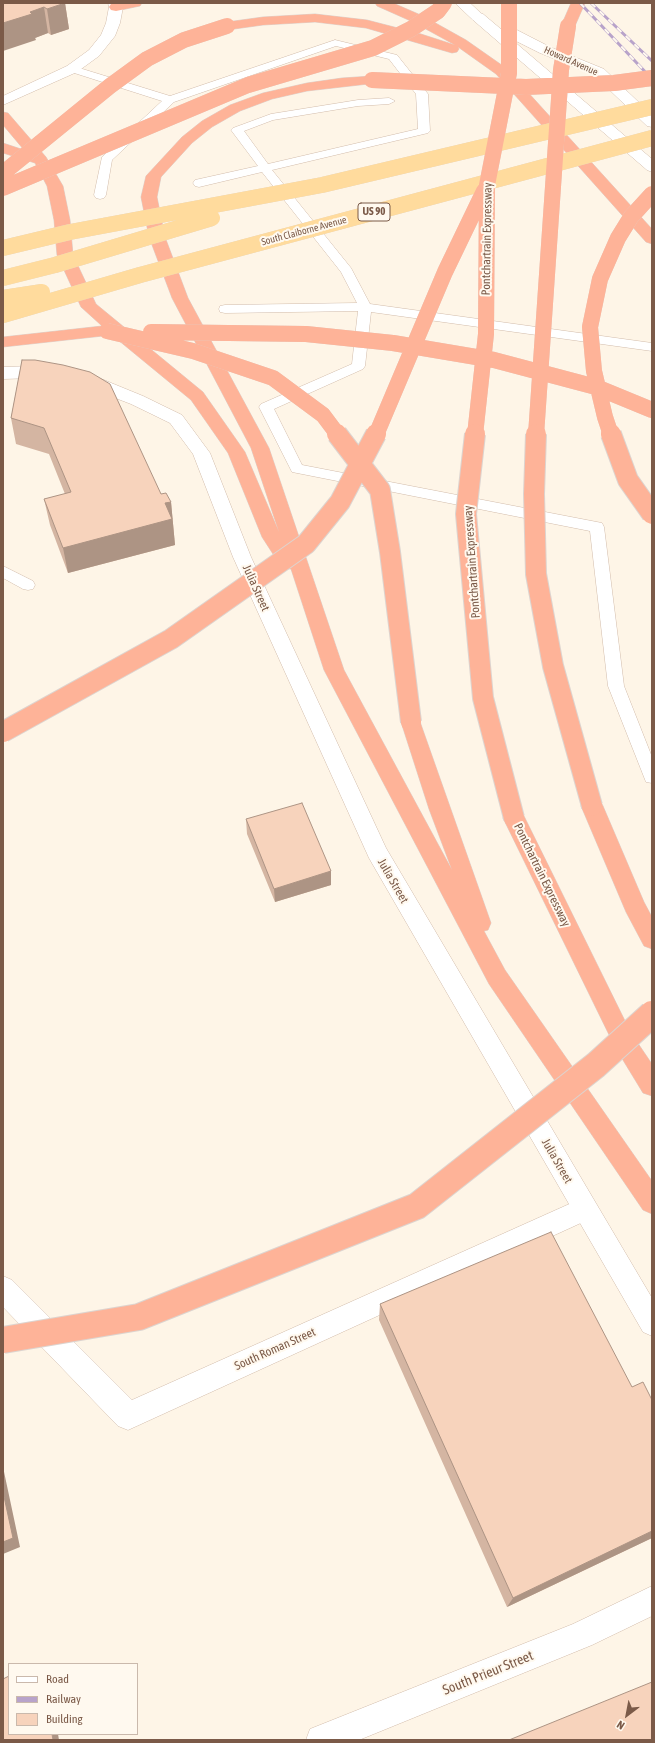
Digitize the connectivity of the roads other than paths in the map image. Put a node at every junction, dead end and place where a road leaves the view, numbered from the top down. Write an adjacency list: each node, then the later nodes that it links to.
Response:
1 (135, 3): 8 (highway)
2 (382, 3): 12 (highway)
3 (444, 3): 29 (highway, bridge)
4 (462, 3): 9 (street)
5 (508, 3): 28 (highway, Pontchartrain Expressway, bridge)
6 (570, 3): 10 (highway)
7 (578, 3): 10 (highway)
8 (116, 5): 11 (street)
9 (478, 16): 19 (street, Howard Avenue); 23 (street)
10 (568, 26): 52 (highway, bridge)
11 (72, 69): 14 (lane); 15 (street)
12 (501, 71): 25 (highway, bridge); 33 (highway)
13 (652, 78): 49 (highway, bridge)
14 (170, 100): 24 (lane); 32 (lane)
15 (3, 101)
16 (389, 101): 24 (lane)
17 (652, 107): 27 (main road, bridge)
18 (3, 116): 22 (highway)
19 (652, 123)
20 (652, 138): 35 (main road, South Claiborne Avenue / US 90, bridge)
21 (3, 148): 22 (highway)
22 (41, 160): 49 (highway)
23 (652, 167)
24 (265, 168): 26 (lane); 30 (lane)
25 (3, 172)
26 (199, 183)
27 (322, 185): 30 (main road, bridge); 36 (main road, bridge)
28 (487, 185): 50 (highway, bridge); 55 (highway, Pontchartrain Expressway, bridge)
29 (3, 188)
30 (284, 192): 34 (main road, bridge); 38 (lane)
31 (652, 194): 46 (highway, bridge)
32 (100, 195)
33 (652, 239)
34 (3, 248)
35 (140, 275): 37 (main road, bridge); 40 (main road, South Claiborne Avenue / US 90, bridge)
36 (3, 278)
37 (3, 298)
38 (365, 307): 39 (lane); 43 (lane); 51 (lane)
39 (225, 309)
40 (3, 316)
41 (107, 331): 42 (highway); 45 (highway, bridge); 53 (highway, bridge)
42 (3, 342)
43 (652, 347)
44 (3, 373): 57 (street, Julia Street)
45 (652, 410)
46 (652, 514)
47 (3, 571): 48 (lane)
48 (28, 585)
49 (309, 595): 53 (highway)
50 (3, 732)
51 (652, 777)
52 (652, 939)
53 (497, 977): 56 (highway)
54 (652, 1014): 60 (highway, bridge)
55 (652, 1085)
56 (652, 1202)
57 (585, 1209): 58 (street, South Roman Street); 59 (street, Julia Street)
58 (3, 1289)
59 (652, 1322)
60 (3, 1340)
61 (652, 1601): 62 (street, South Prieur Street)
62 (321, 1740)

